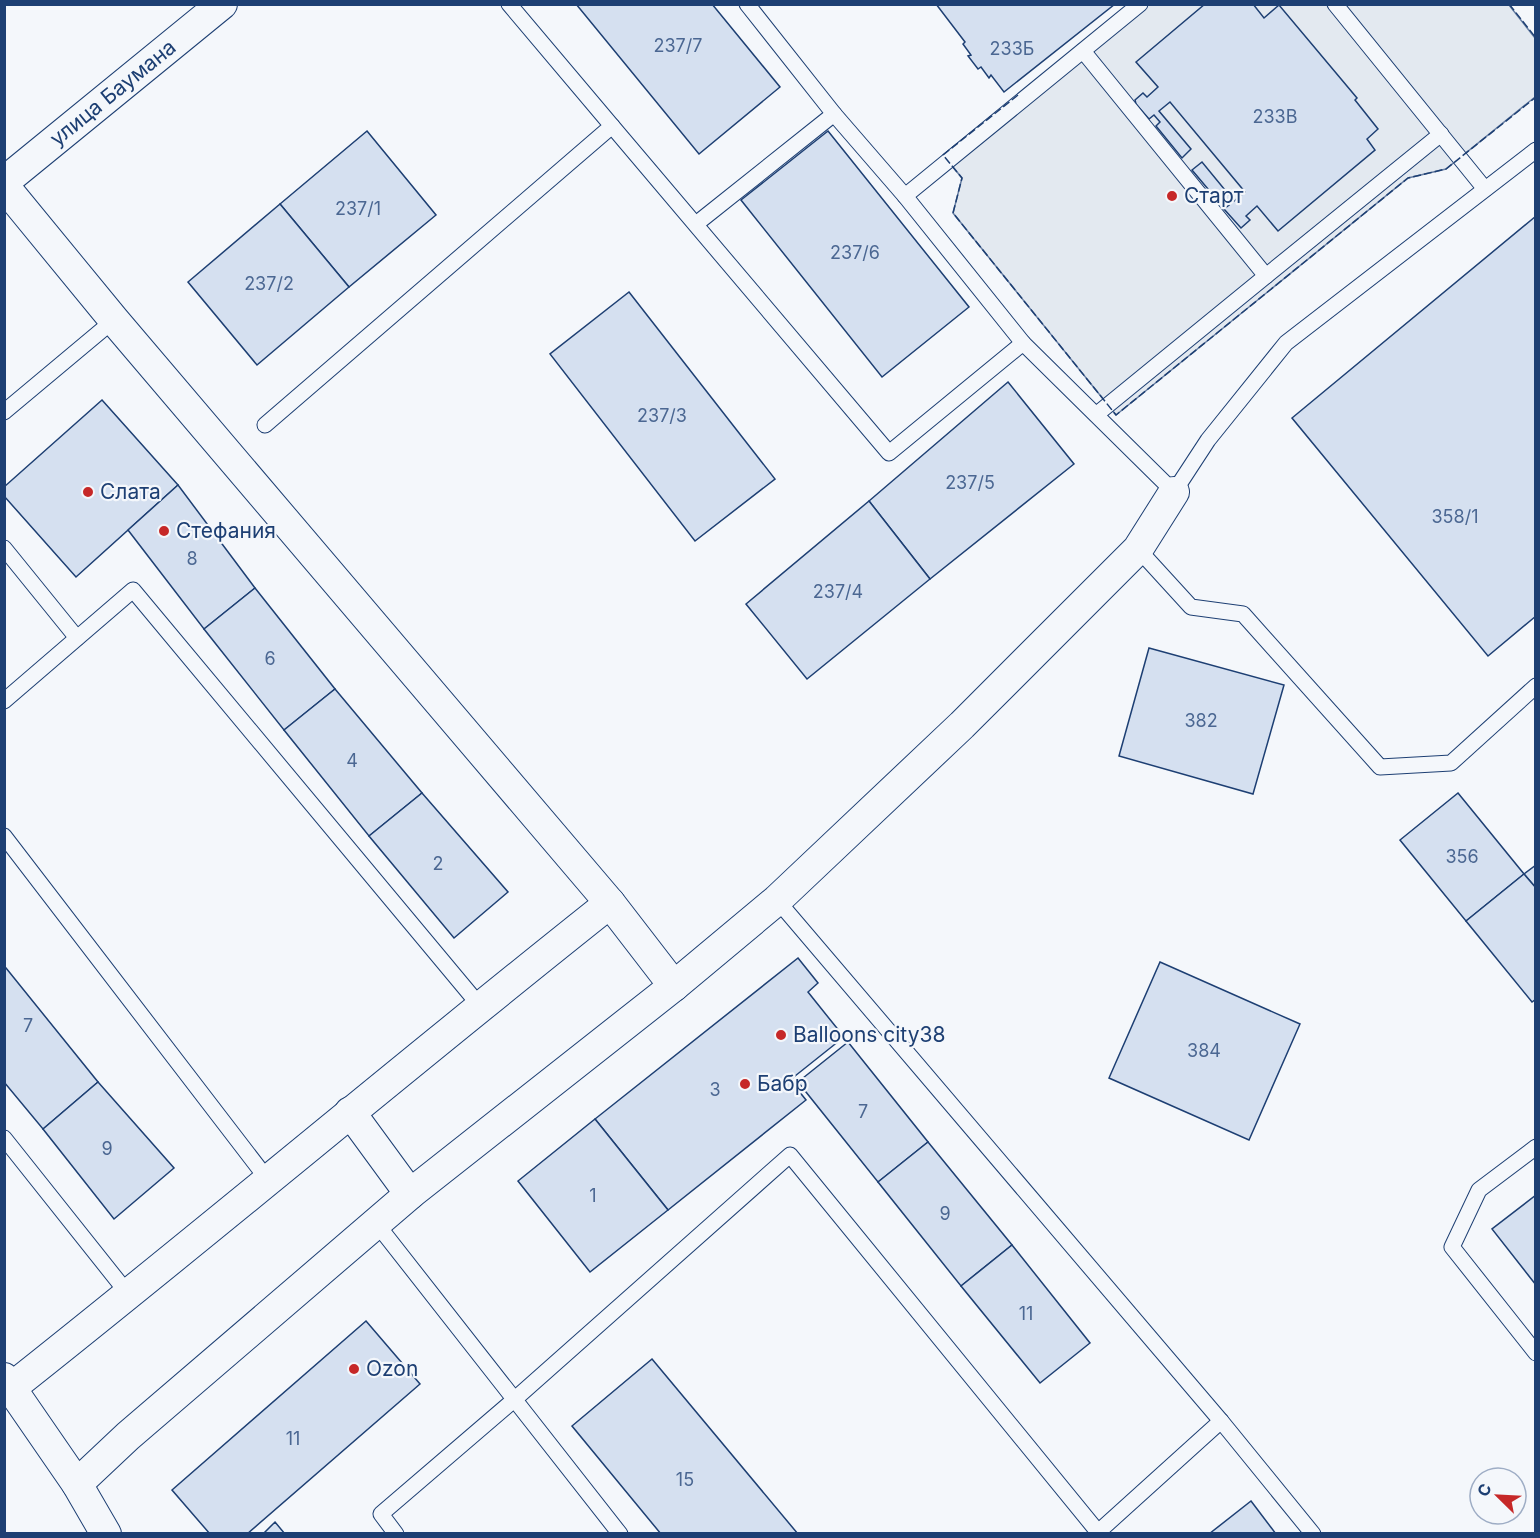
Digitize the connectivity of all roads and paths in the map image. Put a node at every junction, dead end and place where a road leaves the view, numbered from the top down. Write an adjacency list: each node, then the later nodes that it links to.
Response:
1 (222, 4): 11 (street, улица Баумана)
2 (508, 4): 8 (lane)
3 (747, 4): 7 (lane)
4 (1140, 4): 6 (lane)
5 (1335, 4): 9 (lane)
6 (1083, 51): 13 (lane); 15 (lane)
7 (834, 114): 13 (lane); 14 (lane)
8 (612, 126): 14 (lane); 20 (lane)
9 (1441, 134): 12 (lane); 15 (lane)
10 (1536, 150): 12 (lane)
11 (4, 184): 16 (street)
12 (1485, 189): 21 (lane)
13 (905, 196): 17 (lane)
14 (696, 224): 17 (lane)
15 (1266, 276): 19 (lane)
16 (114, 320): 18 (lane); 29 (street)
17 (1023, 343): 19 (lane)
18 (4, 412)
19 (1097, 414): 21 (lane)
20 (265, 425)
21 (1174, 492): 23 (street)
22 (4, 548): 24 (lane)
23 (1138, 549): 25 (lane); 28 (street)
24 (77, 638): 26 (lane); 31 (lane)
25 (1536, 686)
26 (4, 701)
27 (4, 836): 35 (lane)
28 (777, 900): 30 (street); 42 (lane)
29 (610, 903): 30 (street); 31 (street)
30 (674, 986): 36 (street)
31 (480, 1005): 32 (street)
32 (350, 1112): 35 (street); 36 (street)
33 (4, 1138): 38 (lane)
34 (1536, 1147): 39 (lane)
35 (268, 1180): 38 (street)
36 (410, 1194): 37 (street)
37 (376, 1223): 41 (lane); 43 (street)
38 (129, 1295): 40 (street)
39 (1536, 1353)
40 (8, 1383): 43 (street)
41 (515, 1400): 45 (lane); 46 (lane); 47 (lane)
42 (1221, 1421): 47 (lane); 48 (lane)
43 (77, 1484): 44 (street)
44 (106, 1533)
45 (396, 1533)
46 (620, 1533)
47 (1097, 1533)
48 (1313, 1533)

